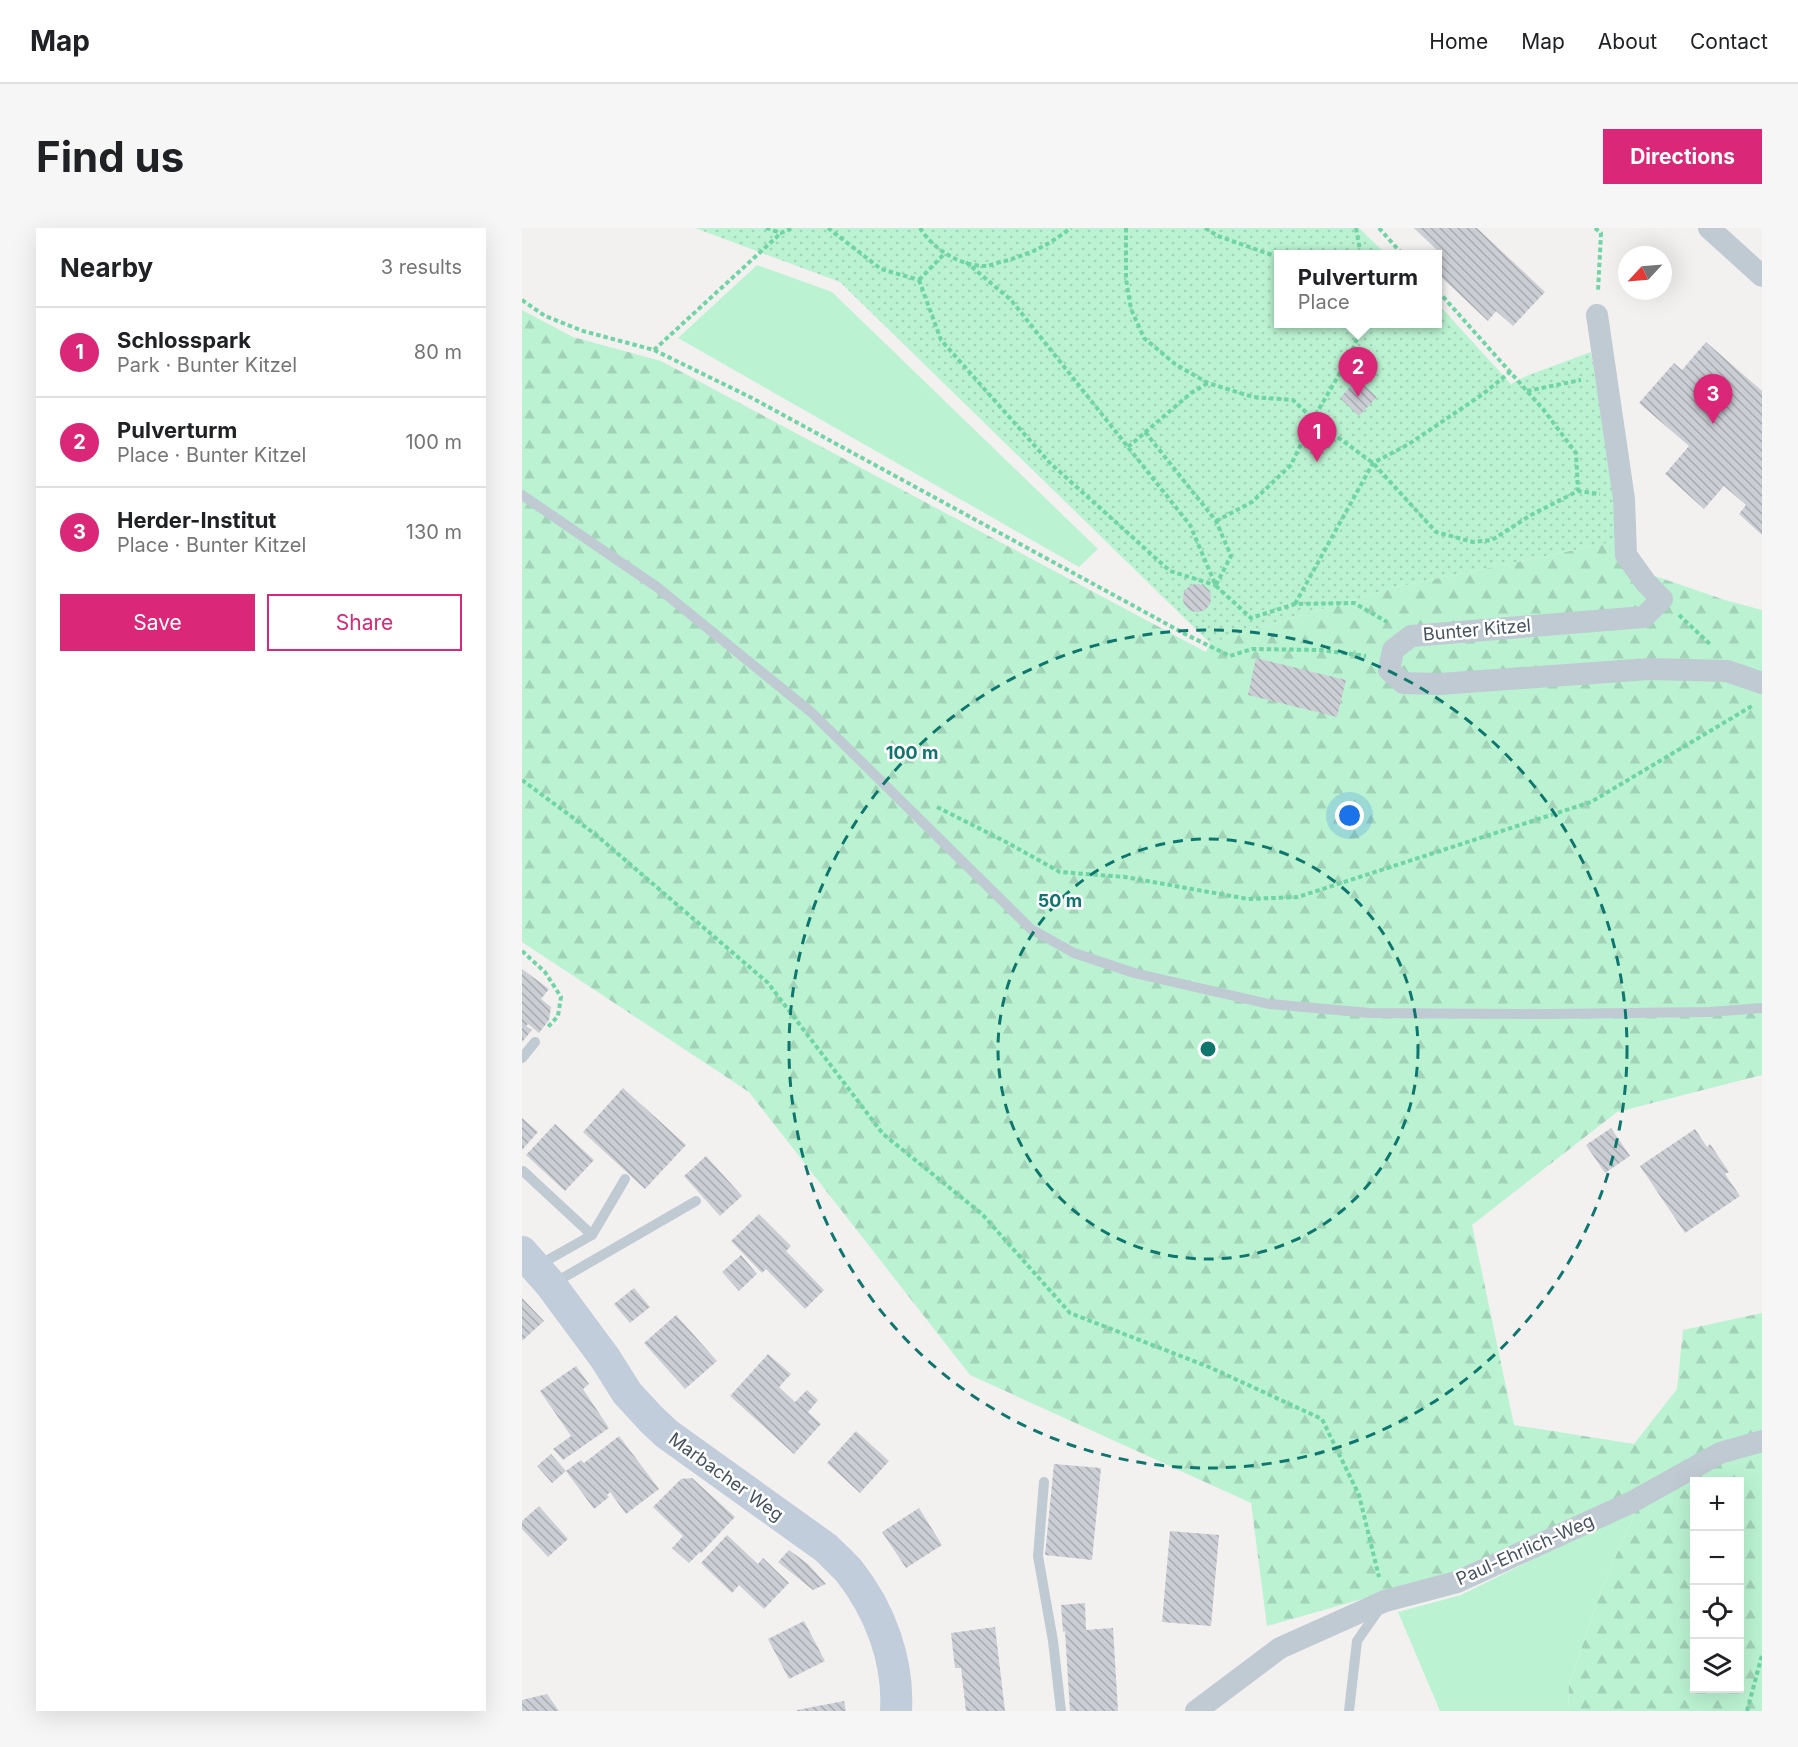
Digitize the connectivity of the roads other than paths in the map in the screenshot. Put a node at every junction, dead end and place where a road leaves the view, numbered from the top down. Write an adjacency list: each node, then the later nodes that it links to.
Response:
1 (1709, 228): 2 (street)
2 (1762, 276)
3 (1597, 315): 5 (street, Bunter Kitzel)
4 (522, 495): 6 (lane)
5 (1762, 683)
6 (1762, 1008)
7 (535, 1042): 8 (lane)
8 (522, 1058)
9 (523, 1171): 12 (lane)
10 (625, 1179): 12 (lane)
11 (696, 1202): 13 (lane)
12 (592, 1235): 13 (lane)
13 (536, 1268): 17 (main road, Marbacher Weg)
14 (1762, 1441): 16 (street, Paul-Ehrlich-Weg)
15 (1044, 1482): 18 (lane)
16 (1385, 1600): 19 (street, Paul-Ehrlich-Weg); 20 (lane)
17 (896, 1711)
18 (1061, 1711)
19 (1196, 1711)
20 (1348, 1711)

